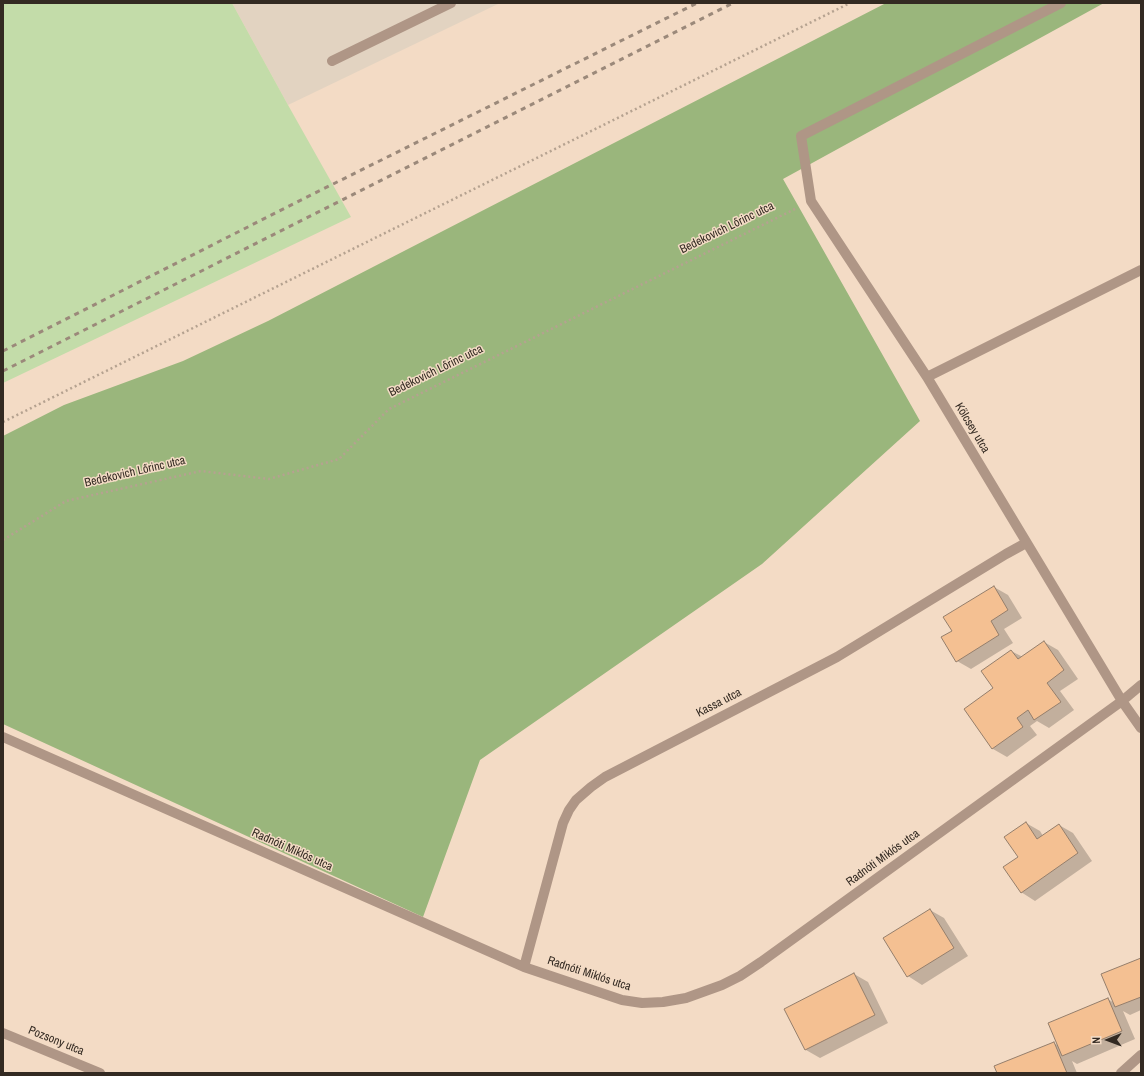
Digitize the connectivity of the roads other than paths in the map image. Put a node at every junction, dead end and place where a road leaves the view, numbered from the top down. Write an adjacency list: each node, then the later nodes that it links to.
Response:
1 (451, 3): 3 (street)
2 (1061, 3): 5 (street, Kölcsey utca)
3 (332, 61)
4 (1141, 270): 5 (street)
5 (927, 377): 6 (street, Kölcsey utca)
6 (1026, 543): 8 (street, Kölcsey utca); 11 (street, Kassa utca)
7 (1141, 685): 8 (street, Radnóti Miklós utca)
8 (1122, 701): 9 (street, Kölcsey utca); 11 (street, Radnóti Miklós utca)
9 (1141, 728)
10 (3, 737): 11 (street, Radnóti Miklós utca)
11 (524, 967)
12 (3, 1033): 14 (street, Pozsony utca)
13 (1141, 1055): 15 (street)
14 (100, 1073)
15 (1121, 1073)

